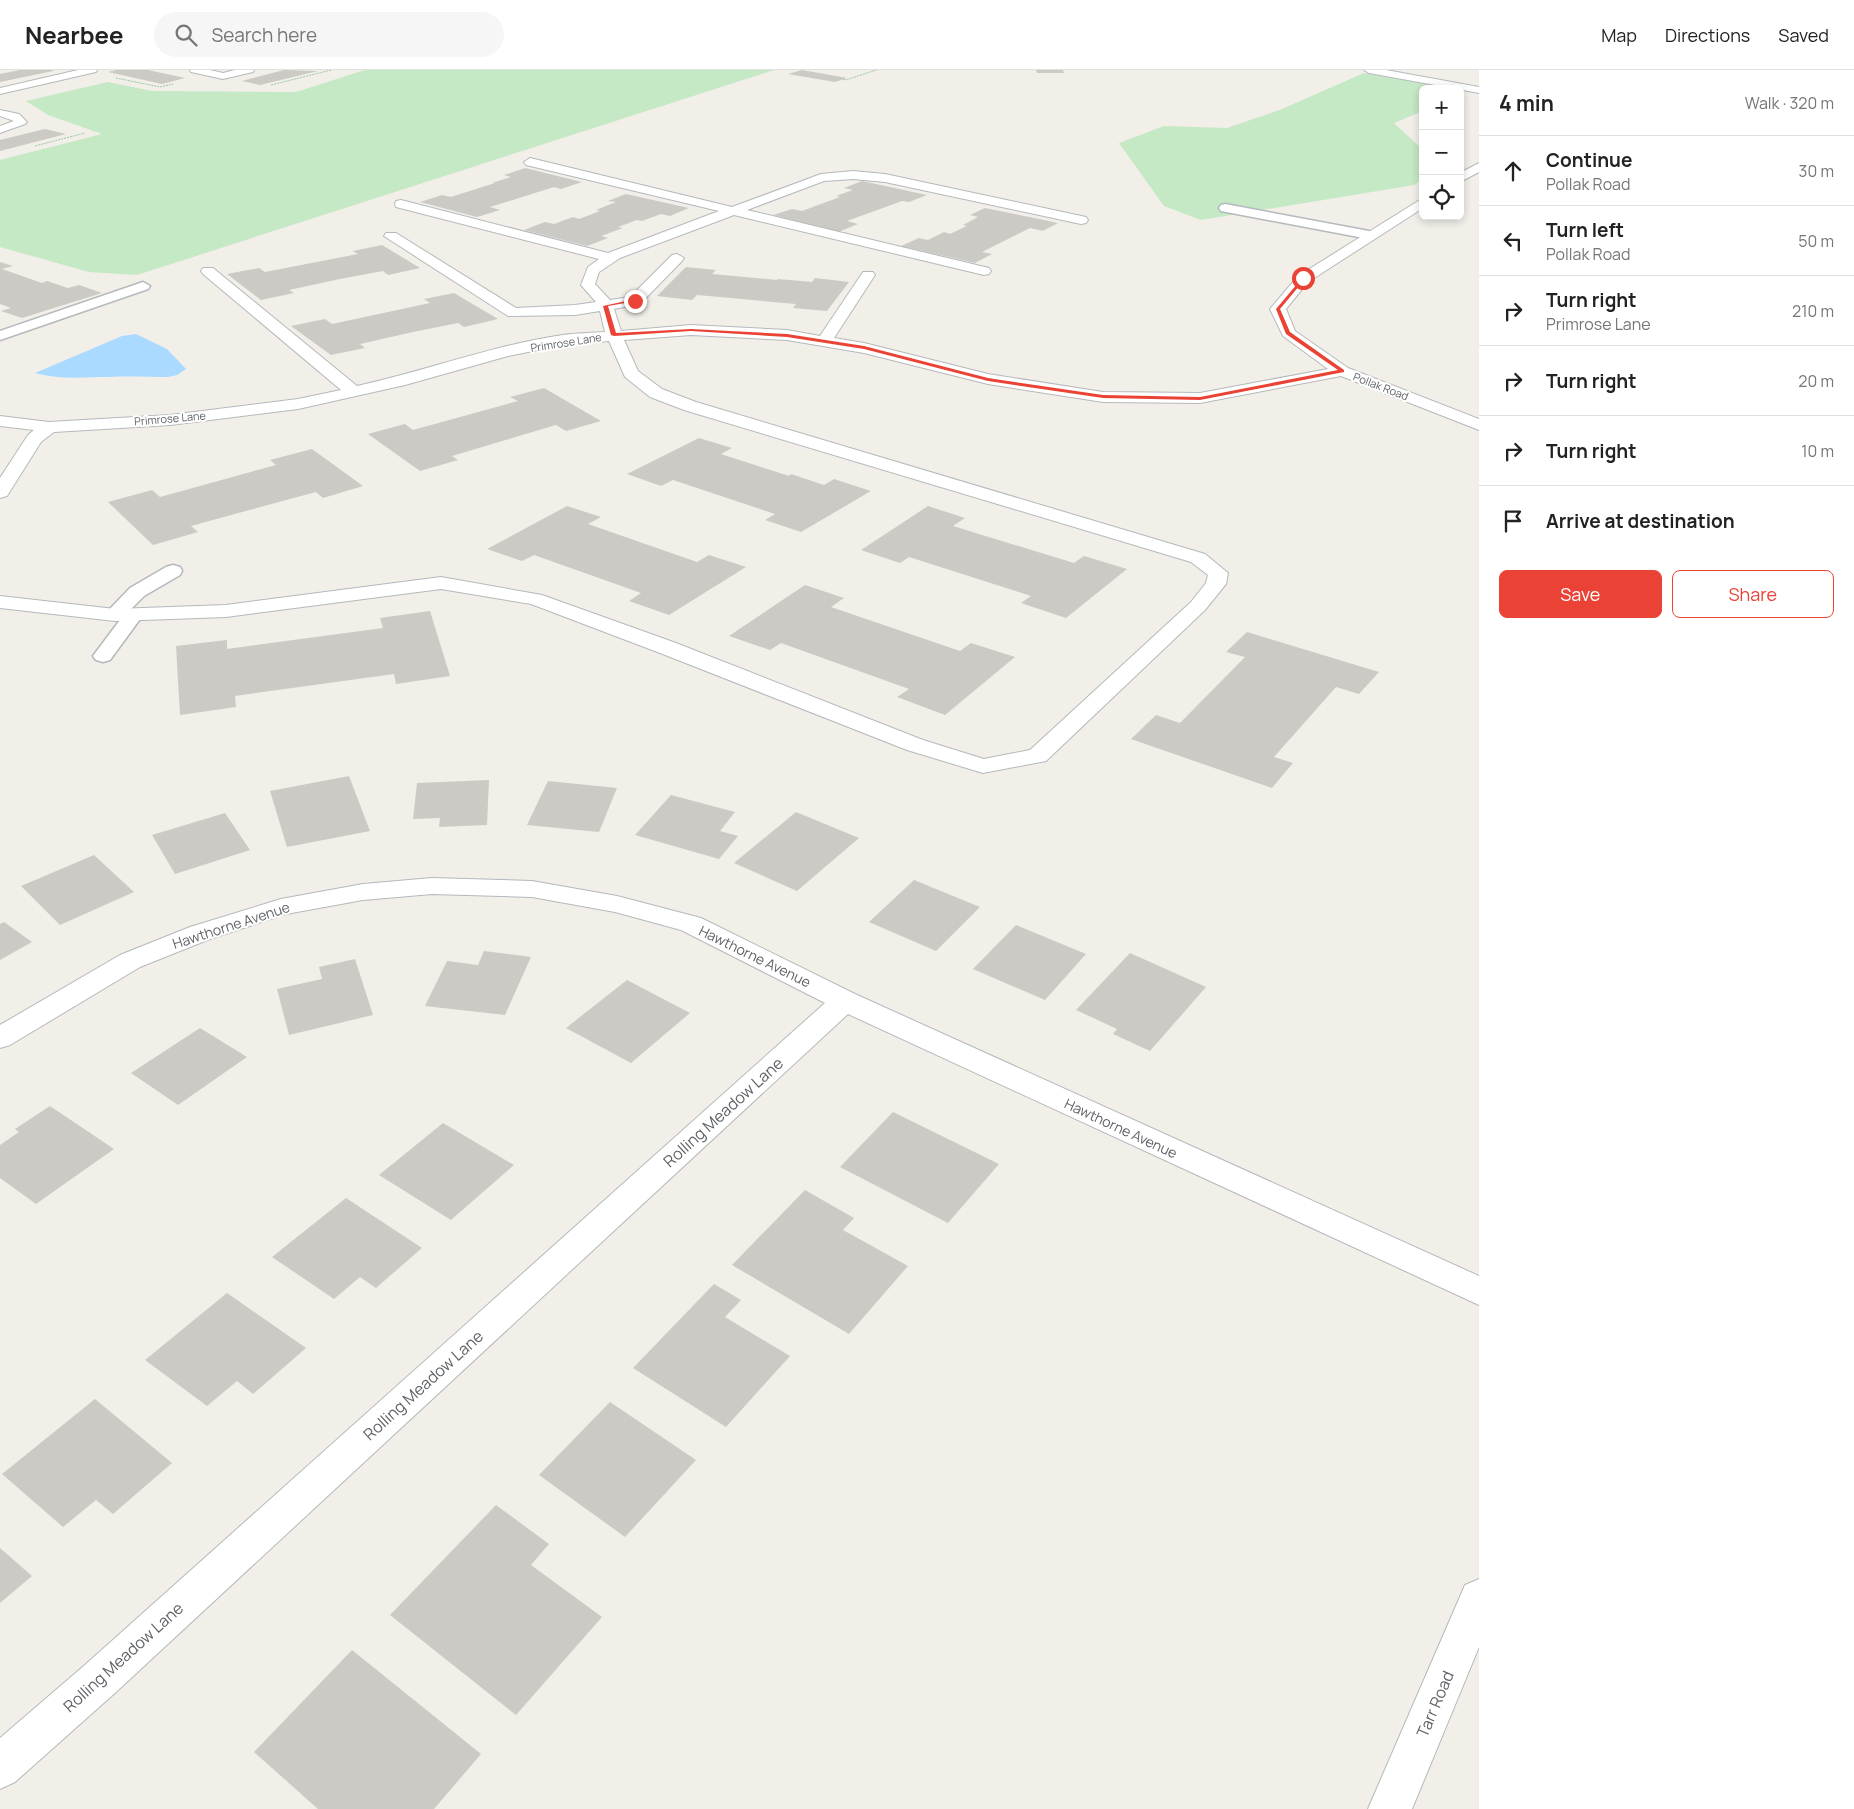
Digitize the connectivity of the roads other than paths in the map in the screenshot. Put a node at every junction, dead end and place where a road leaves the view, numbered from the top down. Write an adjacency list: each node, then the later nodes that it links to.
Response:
1 (92, 70): 6 (street)
2 (195, 70): 3 (street)
3 (249, 70)
4 (1369, 70): 5 (street)
5 (1479, 90)
6 (0, 91)
7 (0, 113): 8 (street)
8 (0, 130)
9 (530, 162): 15 (street)
10 (1479, 167): 11 (street)
11 (1464, 176)
12 (400, 204): 19 (street)
13 (1419, 204): 17 (street, Pollak Road)
14 (1225, 208): 17 (lane)
15 (734, 210): 16 (street); 19 (street); 22 (street)
16 (1080, 220)
17 (1369, 235): 29 (street, Pollak Road)
18 (391, 236): 25 (street)
19 (611, 258): 25 (street)
20 (677, 258): 25 (street)
21 (208, 271): 30 (street)
22 (984, 271)
23 (868, 275): 28 (street)
24 (142, 286): 27 (lane)
25 (606, 306): 26 (street)
26 (614, 335): 28 (street, Primrose Lane); 30 (street, Primrose Lane); 37 (street)
27 (0, 336)
28 (824, 341): 29 (street, Primrose Lane)
29 (1342, 371): 32 (street, Pollak Road)
30 (354, 392): 33 (street, Primrose Lane)
31 (0, 421): 33 (street, Primrose Lane)
32 (1479, 424)
33 (49, 427): 34 (street)
34 (0, 492)
35 (173, 571): 37 (lane)
36 (0, 602): 37 (street)
37 (124, 615): 38 (lane)
38 (104, 656)
39 (845, 1001): 40 (street, Hawthorne Avenue); 41 (street, Hawthorne Avenue); 43 (street, Rolling Meadow Lane)
40 (0, 1038)
41 (1479, 1291)
42 (1479, 1598): 44 (street, Tarr Road)
43 (0, 1767)
44 (1390, 1809)

